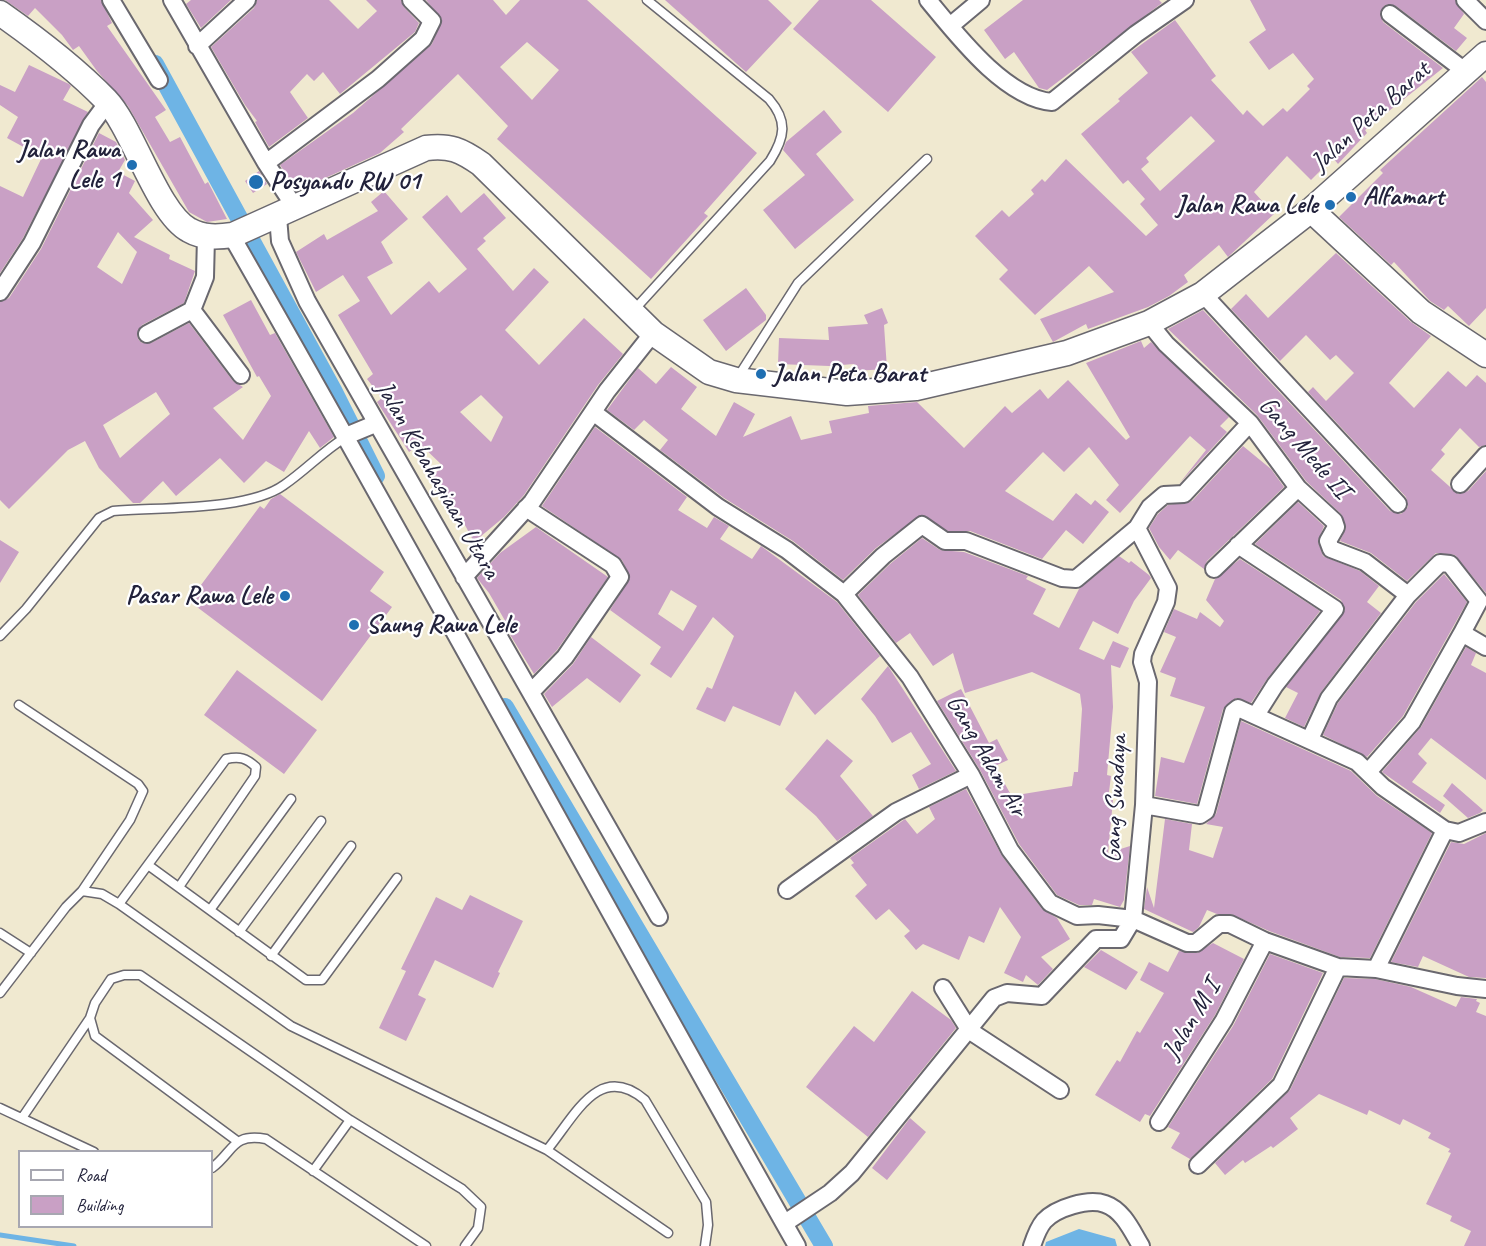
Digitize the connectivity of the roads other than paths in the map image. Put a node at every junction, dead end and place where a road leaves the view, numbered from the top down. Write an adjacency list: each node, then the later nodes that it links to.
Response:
1 (111, 0): 19 (street)
2 (157, 0): 3 (street)
3 (166, 0)
4 (172, 0): 16 (street)
5 (247, 0): 16 (street)
6 (411, 0): 22 (street)
7 (646, 0): 30 (lane)
8 (928, 0): 15 (street)
9 (981, 0): 15 (street)
10 (1185, 0): 15 (street)
11 (1465, 0): 14 (street)
12 (0, 13): 20 (main road)
13 (1389, 14): 18 (street)
14 (1486, 21)
15 (950, 26)
16 (197, 46): 22 (street)
17 (1486, 54): 18 (main road, Jalan Peta Barat)
18 (1466, 71): 23 (main road, Jalan Peta Barat)
19 (159, 80)
20 (108, 102): 26 (main road); 27 (street)
21 (927, 159): 36 (lane)
22 (266, 163): 24 (street)
23 (1311, 210): 28 (main road, Jalan Peta Barat); 34 (main road)
24 (283, 214): 25 (main road, Jalan Peta Barat); 30 (main road, Jalan Peta Barat); 39 (street, Jalan Kebahagiaan Utara)
25 (232, 235): 26 (main road, Jalan Peta Barat); 40 (street)
26 (206, 237): 29 (street)
27 (0, 291)
28 (1203, 294): 31 (main road, Jalan Peta Barat); 44 (street)
29 (192, 310): 33 (street); 35 (street)
30 (631, 313): 32 (main road, Jalan Peta Barat)
31 (1149, 323): 36 (main road, Jalan Peta Barat); 38 (street, Gang Mede II)
32 (653, 333): 36 (main road, Jalan Peta Barat); 37 (street)
33 (147, 334)
34 (1486, 355)
35 (241, 375)
36 (736, 380)
37 (593, 412): 45 (street); 50 (street, Gang Adam Air)
38 (1250, 423): 43 (street, Gang Mede II); 46 (street)
39 (373, 425): 40 (street); 49 (street, Jalan Kebahagiaan Utara)
40 (347, 436): 53 (lane); 99 (street)
41 (1486, 455): 42 (street)
42 (1460, 484)
43 (1298, 488): 47 (street); 51 (street, Gang Mede II)
44 (1398, 504)
45 (526, 508): 49 (street); 55 (street)
46 (1137, 528): 50 (street); 62 (street, Gang Swadaya)
47 (1238, 545): 48 (street); 57 (street)
48 (1214, 569)
49 (464, 577): 55 (street, Jalan Kebahagiaan Utara)
50 (844, 594): 60 (street, Gang Adam Air)
51 (1408, 595): 52 (street); 58 (street)
52 (1462, 633): 54 (street); 59 (street)
53 (0, 636)
54 (1486, 646)
55 (532, 691): 74 (street, Jalan Kebahagiaan Utara)
56 (19, 705): 71 (lane)
57 (1256, 715): 58 (street); 62 (street)
58 (1310, 739): 59 (street)
59 (1369, 771): 65 (street)
60 (971, 775): 70 (street); 75 (street, Gang Adam Air)
61 (291, 799): 73 (lane)
62 (1144, 805): 75 (street, Gang Swadaya)
63 (321, 821): 76 (lane)
64 (1484, 827): 65 (street)
65 (1445, 830): 82 (street)
66 (351, 846): 80 (lane)
67 (148, 865): 69 (lane); 69 (lane); 72 (lane)
68 (397, 878): 80 (lane)
69 (180, 887): 73 (lane)
70 (787, 890)
71 (82, 891): 72 (lane); 79 (lane)
72 (119, 904): 95 (lane)
73 (210, 910): 76 (lane)
74 (659, 917)
75 (1133, 919): 78 (street, Gang Adam Air); 87 (street)
76 (239, 932): 80 (lane)
77 (0, 933): 79 (lane)
78 (1265, 941): 81 (street, Gang Adam Air); 92 (street, Jalan M I)
79 (31, 953): 85 (lane)
80 (271, 956)
81 (1338, 968): 82 (street, Gang Adam Air); 96 (street)
82 (1376, 969): 84 (street, Gang Adam Air)
83 (943, 988): 87 (street)
84 (1486, 989)
85 (0, 993)
86 (90, 1018): 90 (lane); 91 (lane); 93 (lane)
87 (970, 1031): 88 (street); 99 (street)
88 (1060, 1090)
89 (0, 1107): 90 (lane)
90 (22, 1119): 94 (lane)
91 (350, 1120): 98 (lane); 102 (lane)
92 (1159, 1122)
93 (237, 1141): 97 (lane); 98 (lane)
94 (90, 1150)
95 (547, 1150): 100 (lane); 103 (lane)
96 (1198, 1165)
97 (213, 1167)
98 (313, 1171): 101 (lane)
99 (790, 1219): 104 (street)
100 (668, 1233)
101 (426, 1246)
102 (465, 1246)
103 (705, 1246)
104 (797, 1246)
105 (1032, 1246): 106 (street)
106 (1141, 1246)

